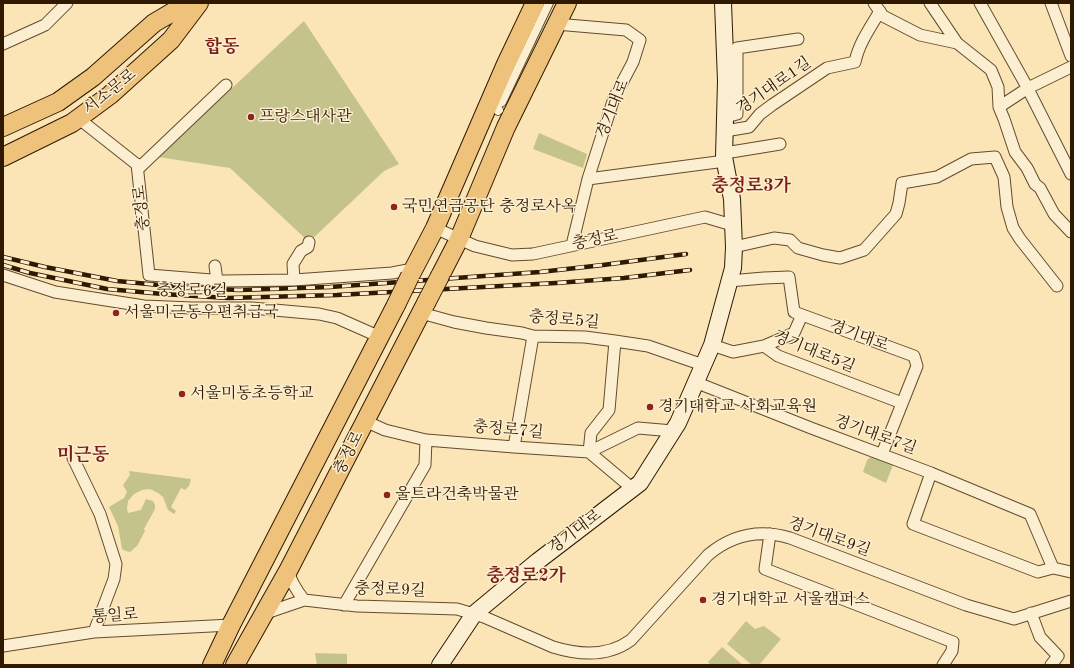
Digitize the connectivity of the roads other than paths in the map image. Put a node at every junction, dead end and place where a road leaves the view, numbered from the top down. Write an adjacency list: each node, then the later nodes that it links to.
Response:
1 (67, 3): 16 (street)
2 (188, 3): 24 (main road, 서소문로)
3 (199, 3): 22 (main road, 서소문로)
4 (535, 3): 32 (main road, 충정로)
5 (543, 3): 6 (street)
6 (549, 3)
7 (567, 3): 13 (main road, 충정로)
8 (723, 3): 23 (main road, 경기대로)
9 (930, 3): 15 (street)
10 (980, 3): 20 (street)
11 (1051, 3): 17 (street)
12 (877, 7): 15 (street); 23 (street, 경기대로1길)
13 (556, 24): 30 (street, 경기대로); 34 (main road, 충정로)
14 (798, 39): 23 (street)
15 (957, 43): 21 (street)
16 (3, 44)
17 (1071, 56)
18 (1071, 67): 20 (street)
19 (226, 85): 28 (street)
20 (1028, 88): 21 (street); 29 (street)
21 (998, 107): 33 (street)
22 (78, 118): 26 (main road, 서소문로); 28 (street)
23 (725, 124): 27 (main road, 경기대로)
24 (3, 127)
25 (780, 144): 27 (street)
26 (4, 154)
27 (725, 157): 30 (street); 31 (main road, 경기대로)
28 (137, 164): 42 (street, 충정로)
29 (1071, 174)
30 (588, 179): 36 (street, 경기대로)
31 (732, 224): 36 (street, 충정로); 37 (main road, 경기대로)
32 (435, 228): 34 (street, 충정로); 39 (main road, 충정로)
33 (1071, 232)
34 (459, 238): 36 (street, 충정로); 45 (main road, 충정로, bridge)
35 (309, 242): 41 (street)
36 (572, 245)
37 (734, 247): 43 (main road, 경기대로); 44 (street)
38 (215, 266): 42 (street)
39 (412, 272): 41 (street, 충정로); 48 (main road, 충정로, bridge)
40 (3, 275): 48 (street, 충정로6길)
41 (294, 280): 42 (street, 충정로)
42 (217, 281)
43 (729, 281): 46 (street); 50 (main road, 경기대로)
44 (1057, 286)
45 (423, 308): 47 (street, 충정로5길); 55 (main road, 충정로)
46 (802, 315): 51 (street); 54 (street, 경기대로)
47 (533, 336): 49 (street, 충정로5길); 58 (street)
48 (380, 337): 74 (main road, 충정로)
49 (615, 340): 52 (street, 충정로5길); 59 (street)
50 (712, 345): 51 (street, 경기대로5길); 52 (main road, 경기대로)
51 (764, 346): 54 (street, 경기대로5길)
52 (703, 365): 53 (main road, 경기대로)
53 (695, 382): 56 (main road, 경기대로); 60 (street, 경기대로7길)
54 (902, 403): 60 (street, 경기대로)
55 (365, 421): 57 (street, 충정로7길); 66 (main road, 충정로)
56 (673, 431): 59 (street); 63 (main road, 경기대로)
57 (426, 440): 58 (street, 충정로7길); 70 (street)
58 (514, 448): 59 (street, 충정로7길)
59 (589, 452): 63 (street)
60 (882, 454): 62 (street, 경기대로7길)
61 (73, 458): 75 (street)
62 (932, 473): 65 (street, 경기대로7길); 65 (street, 경기대로7길)
63 (633, 488): 72 (main road, 경기대로)
64 (770, 534): 72 (street, 경기대로9길); 73 (street, 경기대로9길); 80 (street)
65 (1053, 568): 67 (street, 경기대로7길)
66 (288, 571): 68 (street); 71 (main road, 충정로)
67 (1071, 572)
68 (304, 600): 70 (street, 충정로9길); 71 (street, 충정로9길)
69 (1071, 601): 73 (street, 경기대로9길)
70 (344, 605): 72 (street, 충정로9길)
71 (263, 614): 78 (main road, 충정로)
72 (474, 614): 79 (main road, 경기대로)
73 (1031, 614): 81 (street)
74 (231, 626): 75 (street, 통일로); 77 (main road, 충정로)
75 (94, 632): 76 (street, 통일로)
76 (3, 646)
77 (212, 665)
78 (235, 665)
79 (440, 665)
80 (943, 665)
81 (1051, 665)

